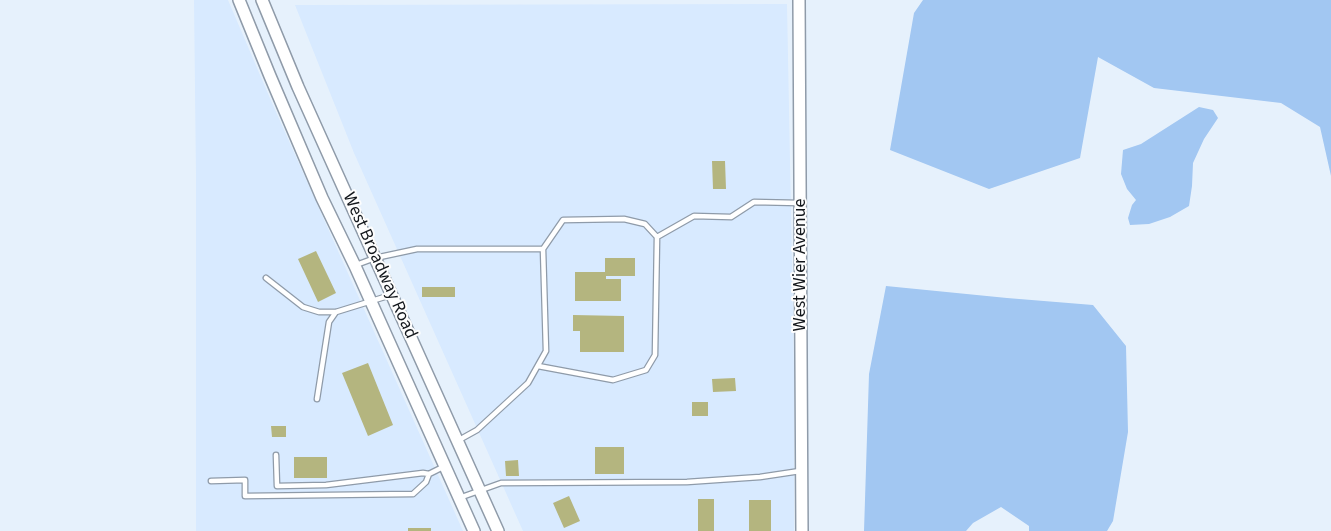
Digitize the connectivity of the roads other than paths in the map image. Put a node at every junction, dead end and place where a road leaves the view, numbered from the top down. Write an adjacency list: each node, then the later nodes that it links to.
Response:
1 (239, 0): 5 (main road, West Broadway Road)
2 (262, 0): 4 (main road, West Broadway Road)
3 (799, 0): 6 (main road, West Wier Avenue)
4 (271, 24): 5 (main road); 9 (main road, West Broadway Road)
5 (252, 32): 10 (main road, West Broadway Road)
6 (801, 203): 7 (lane); 20 (main road, West Wier Avenue)
7 (657, 237): 8 (lane); 15 (lane)
8 (543, 250): 9 (lane); 15 (lane)
9 (375, 258): 10 (lane); 12 (main road, West Broadway Road)
10 (355, 266): 13 (main road, West Broadway Road)
11 (266, 278): 14 (lane)
12 (392, 294): 13 (lane); 17 (main road, West Broadway Road)
13 (370, 302): 14 (lane); 19 (main road, West Broadway Road)
14 (336, 312): 16 (lane)
15 (538, 366): 17 (lane)
16 (317, 399)
17 (458, 441): 23 (main road, West Broadway Road)
18 (276, 455): 21 (lane)
19 (444, 466): 21 (lane); 24 (main road, West Broadway Road)
20 (802, 471): 23 (lane); 27 (main road, West Wier Avenue)
21 (429, 474): 22 (lane)
22 (211, 481)
23 (480, 490): 24 (lane); 26 (main road, West Broadway Road)
24 (459, 498): 25 (main road, West Broadway Road)
25 (474, 531)
26 (498, 531)
27 (802, 531)

